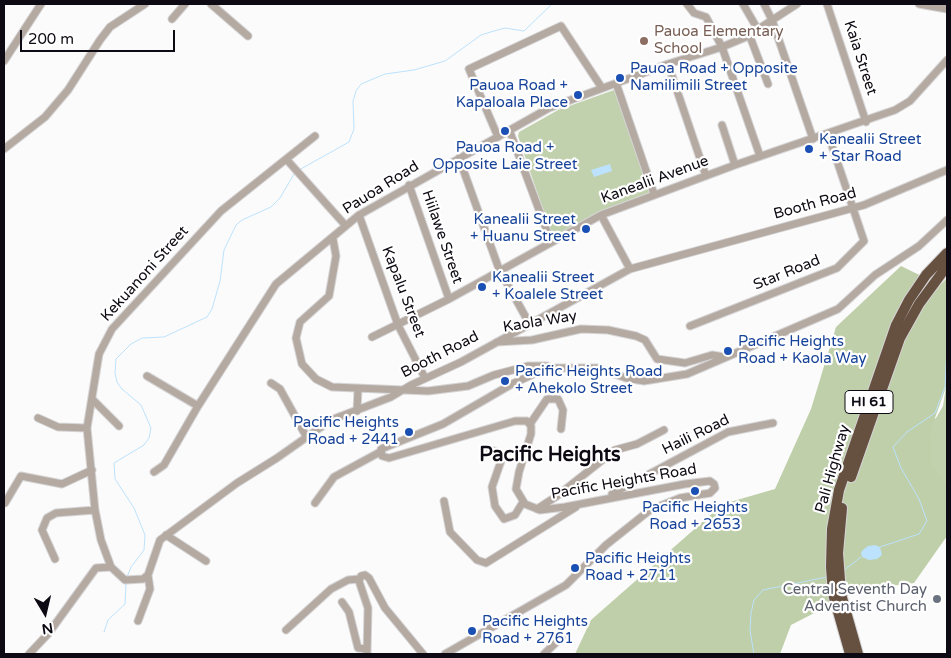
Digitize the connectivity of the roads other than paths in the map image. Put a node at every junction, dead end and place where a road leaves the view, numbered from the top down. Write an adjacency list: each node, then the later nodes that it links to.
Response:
1 (41, 4): 19 (street)
2 (145, 4): 31 (street)
3 (185, 4): 12 (street)
4 (211, 4): 16 (street)
5 (687, 4): 17 (street)
6 (743, 4): 14 (street)
7 (764, 4): 13 (street)
8 (797, 4): 13 (street, Pauoa Road)
9 (827, 4): 24 (street, Kaia Street)
10 (919, 4): 11 (street)
11 (947, 9)
12 (172, 19)
13 (772, 20): 14 (street, Pauoa Road); 30 (street)
14 (757, 28): 15 (street, Pauoa Road)
15 (749, 34): 17 (street, Pauoa Road); 22 (street)
16 (248, 36)
17 (722, 47): 20 (street, Pauoa Road); 32 (street)
18 (947, 60): 24 (street, Kanealii Avenue)
19 (4, 61)
20 (668, 64): 21 (street, Pauoa Road); 37 (street)
21 (616, 83): 23 (street, Pauoa Road); 39 (street)
22 (768, 84)
23 (602, 88): 26 (street, Pauoa Road); 29 (street)
24 (866, 122): 27 (street, Kanealii Avenue)
25 (722, 125): 35 (street)
26 (510, 132): 29 (street, Pauoa Road); 46 (street)
27 (828, 134): 30 (street, Kanealii Avenue); 40 (street, Star Road)
28 (315, 136): 34 (street, Kekuanoni Street)
29 (498, 137): 33 (street, Pauoa Road)
30 (813, 139): 32 (street, Kanealii Avenue)
31 (4, 149)
32 (760, 156): 35 (street, Kanealii Avenue)
33 (460, 158): 38 (street, Pauoa Road); 49 (street)
34 (287, 160): 44 (street); 64 (street, Kekuanoni Street)
35 (735, 165): 37 (street, Kanealii Avenue)
36 (947, 170): 40 (street, Booth Road)
37 (706, 176): 39 (street, Kanealii Avenue)
38 (409, 185): 41 (street, Pauoa Road); 51 (street, Hiilawe Street)
39 (654, 194): 42 (street, Kanealii Avenue)
40 (851, 209): 50 (street, Booth Road); 54 (street, Star Road)
41 (359, 215): 44 (street, Pauoa Road); 53 (street, Kapalu Street)
42 (601, 215): 46 (street, Kanealii Avenue); 50 (street)
43 (947, 220): 57 (street)
44 (346, 226): 45 (street, Pauoa Road)
45 (333, 239): 62 (street); 65 (street, Pauoa Road)
46 (551, 242): 49 (street, Kanealii Avenue)
47 (947, 253): 90 (highway, Pali Highway / HI 61)
48 (947, 266): 90 (highway, Pali Highway / HI 61)
49 (499, 269): 51 (street, Kanealii Avenue); 52 (street)
50 (630, 269): 52 (street, Booth Road)
51 (449, 299): 53 (street, Kanealii Avenue)
52 (529, 323): 56 (street, Booth Road)
53 (398, 326): 55 (street, Kanealii Avenue); 60 (street, Kapalu Street)
54 (690, 326)
55 (372, 336)
56 (495, 343): 57 (street, Kaola Way); 60 (street, Booth Road)
57 (724, 357): 58 (street)
58 (550, 367): 63 (street); 76 (street)
59 (147, 376): 65 (street)
60 (425, 378): 63 (street, Booth Road)
61 (271, 383): 74 (street)
62 (358, 389): 63 (street); 66 (street)
63 (400, 391): 66 (street, Booth Road)
64 (92, 399): 70 (street); 71 (street, Kekuanoni Street)
65 (198, 406): 78 (street, Pauoa Road)
66 (358, 411): 74 (street, Booth Road)
67 (38, 418): 71 (street)
68 (530, 424): 72 (street); 76 (street); 82 (street)
69 (773, 424): 79 (street, Haili Road)
70 (119, 426)
71 (87, 428): 77 (street, Kekuanoni Street)
72 (561, 429)
73 (664, 430): 85 (street)
74 (306, 436): 87 (street, Booth Road)
75 (488, 449): 82 (street)
76 (380, 452): 80 (street)
77 (92, 470): 83 (street); 86 (street, Kekuanoni Street)
78 (154, 472)
79 (608, 498): 84 (street, Pacific Heights Road); 102 (street, Pacific Heights Road)
80 (315, 502)
81 (444, 502): 84 (street)
82 (523, 502): 85 (street, Pacific Heights Road)
83 (5, 503)
84 (581, 504): 85 (street, Pacific Heights Road)
85 (536, 509)
86 (95, 510): 88 (street); 91 (street, Kekuanoni Street)
87 (166, 534): 89 (street); 92 (street, Booth Road)
88 (54, 559)
89 (206, 561)
90 (834, 566): 94 (highway, Pali Highway / HI 61)
91 (111, 567): 92 (street); 100 (street)
92 (148, 575): 96 (street, Booth Road)
93 (359, 578): 97 (street); 99 (street); 101 (street)
94 (837, 594): 104 (highway, Pali Highway / HI 61); 105 (highway, Pali Highway / HI 61); 106 (highway)
95 (342, 602): 99 (street)
96 (138, 621)
97 (286, 630)
98 (562, 637): 103 (street)
99 (367, 652)
100 (29, 654)
101 (423, 654)
102 (445, 654)
103 (544, 654)
104 (850, 654)
105 (858, 654)
106 (866, 654)

